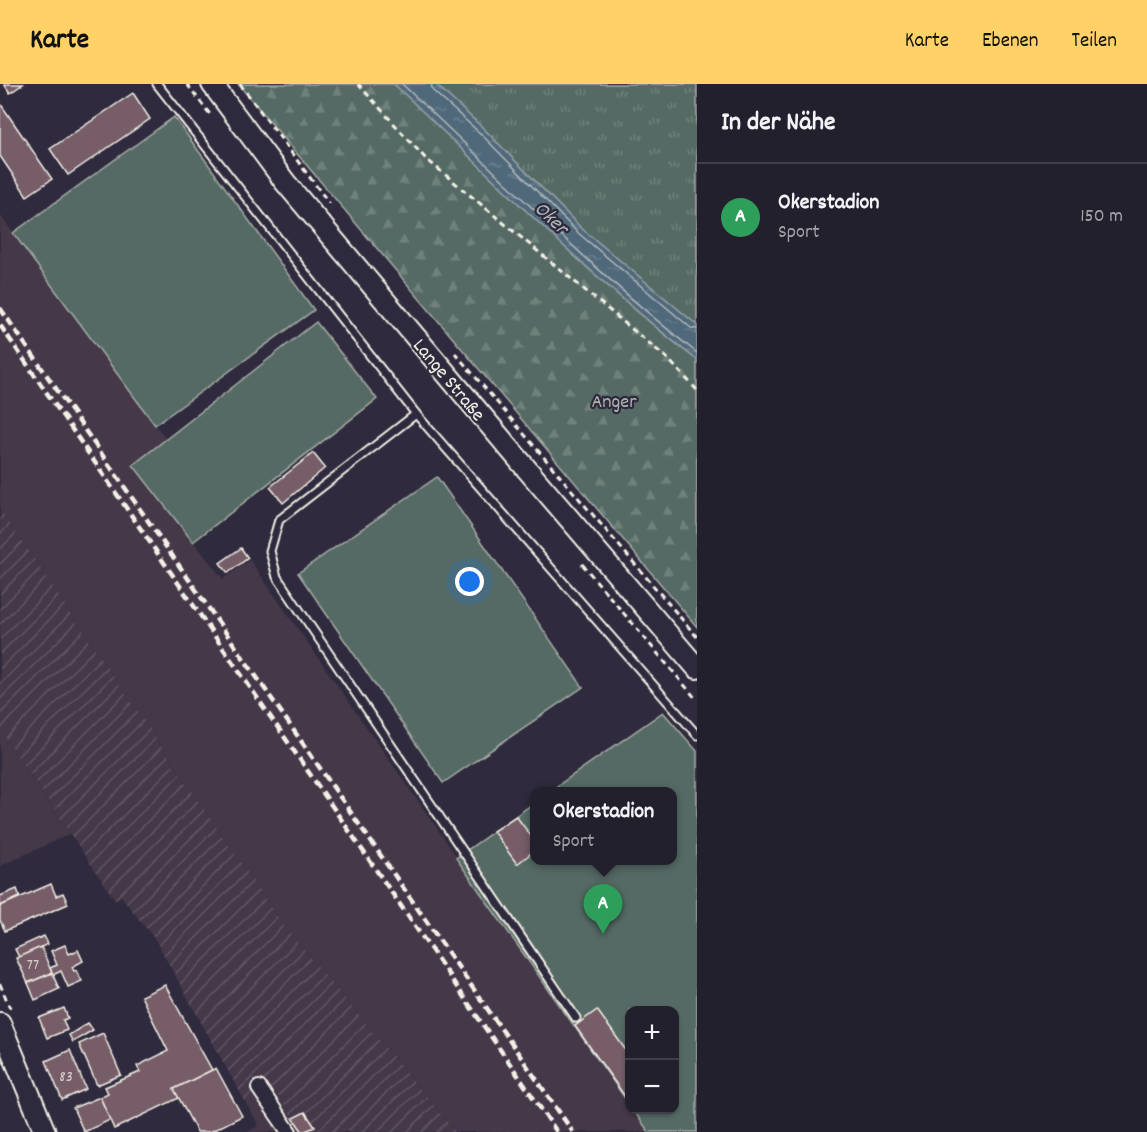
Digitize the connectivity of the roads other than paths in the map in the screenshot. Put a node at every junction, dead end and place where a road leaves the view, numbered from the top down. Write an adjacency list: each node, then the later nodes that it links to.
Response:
1 (157, 84): 3 (lane)
2 (212, 84): 4 (street, Lange Straße)
3 (416, 414): 5 (lane); 6 (lane)
4 (697, 668)
5 (697, 735)
6 (576, 1018)
7 (0, 1023): 9 (street)
8 (259, 1088): 10 (street)
9 (45, 1132)
10 (289, 1132)

